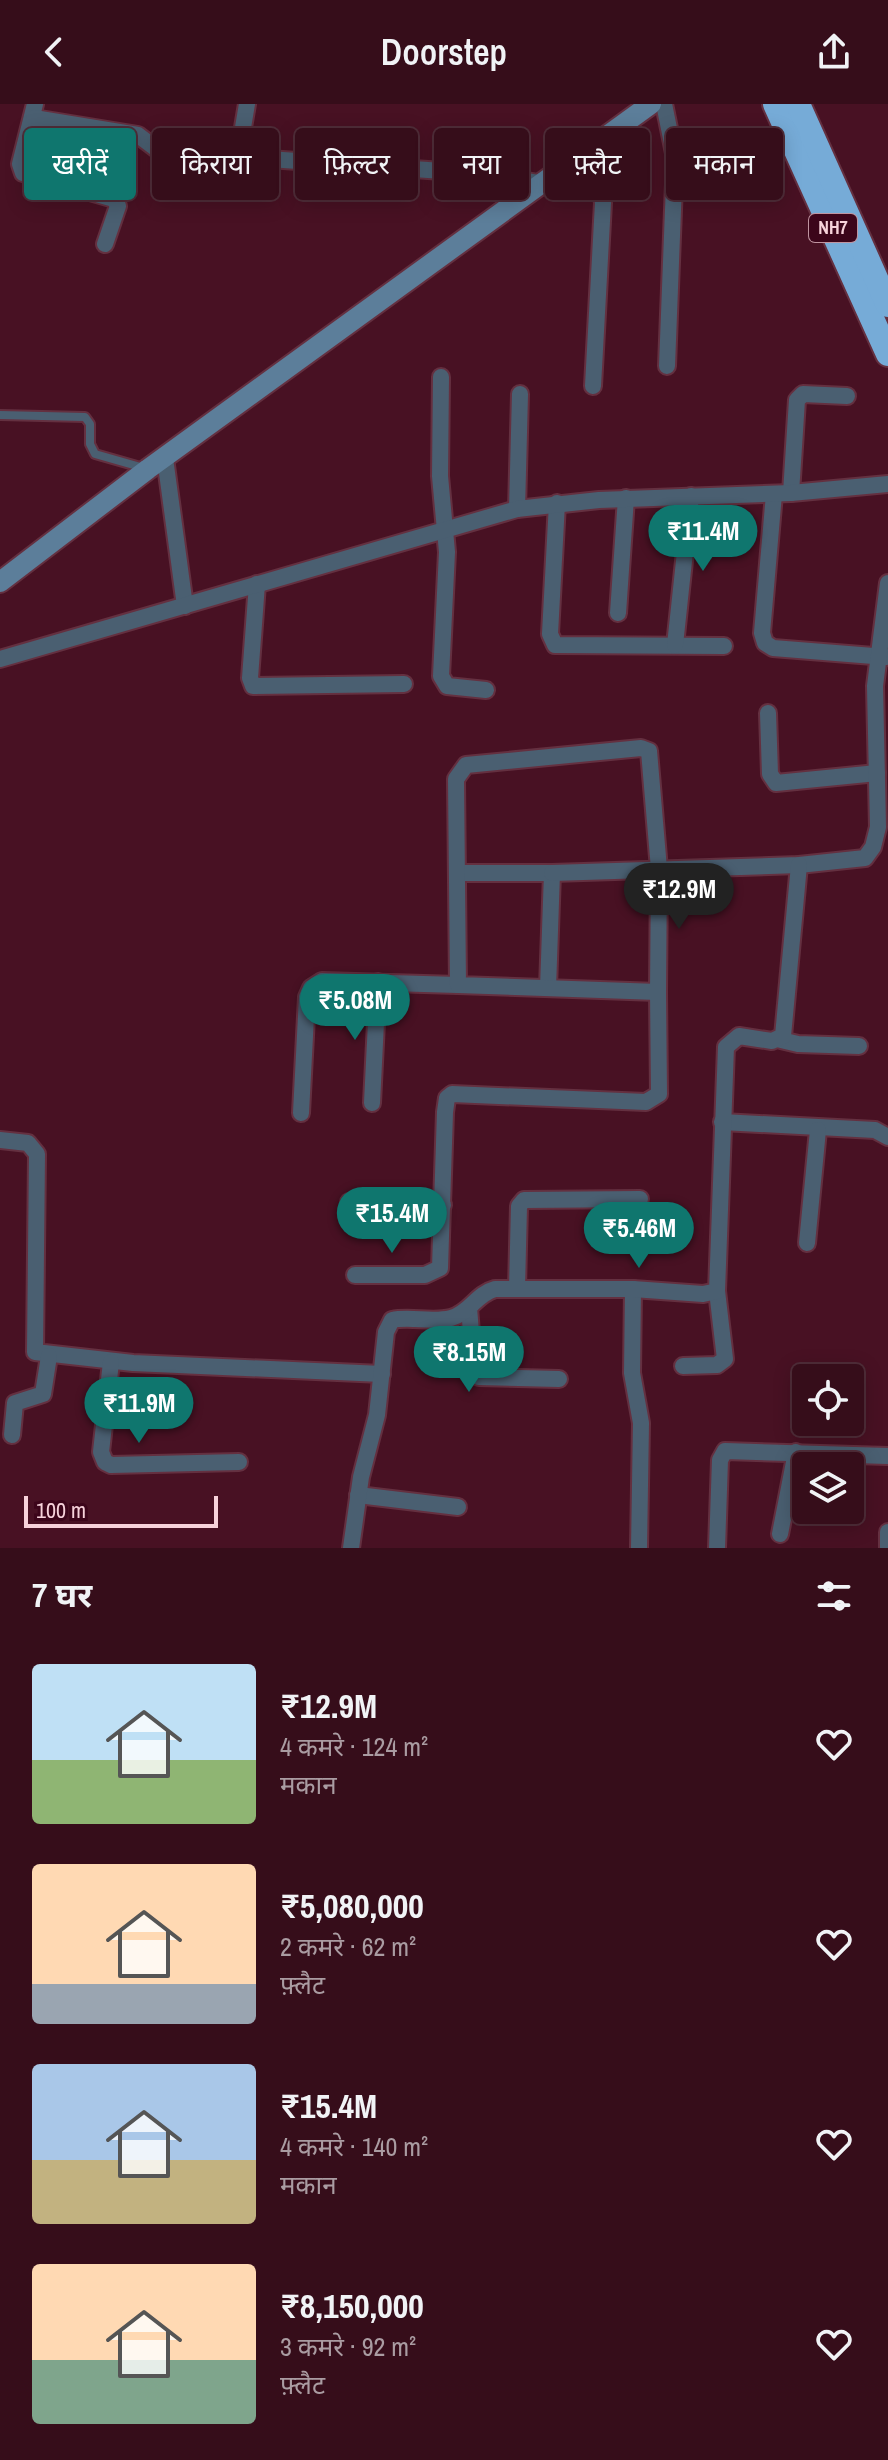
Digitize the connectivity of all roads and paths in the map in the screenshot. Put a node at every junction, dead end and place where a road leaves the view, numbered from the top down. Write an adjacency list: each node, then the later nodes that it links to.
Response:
1 (247, 104): 7 (street)
2 (651, 104): 8 (main road)
3 (664, 104): 17 (street)
4 (775, 104): 16 (highway, NH7)
5 (798, 104): 15 (highway, NH7)
6 (34, 111): 9 (street); 14 (street)
7 (243, 128)
8 (618, 128)
9 (152, 146)
10 (279, 160): 12 (street)
11 (545, 178): 12 (main road)
12 (538, 183): 23 (main road)
13 (603, 200): 19 (street)
14 (105, 244)
15 (888, 305)
16 (888, 354)
17 (667, 366)
18 (441, 377): 30 (street)
19 (593, 386)
20 (520, 394): 29 (street)
21 (847, 396): 25 (street)
22 (0, 415): 23 (lane)
23 (157, 464): 31 (main road); 34 (street)
24 (888, 484): 25 (street)
25 (783, 494): 26 (street); 38 (street)
26 (691, 496): 27 (street); 36 (street)
27 (626, 498): 28 (street); 35 (street)
28 (557, 503): 29 (street); 36 (street)
29 (517, 509): 30 (street)
30 (446, 530): 33 (street); 41 (street)
31 (0, 582)
32 (888, 583): 38 (street)
33 (257, 584): 34 (street); 40 (street)
34 (185, 606): 39 (street)
35 (618, 613)
36 (675, 645): 37 (street)
37 (724, 646)
38 (883, 657): 43 (street)
39 (0, 659)
40 (404, 684)
41 (486, 690)
42 (768, 713): 43 (street)
43 (877, 773): 44 (street)
44 (799, 865): 45 (street); 52 (street)
45 (659, 869): 46 (street); 47 (street); 51 (street)
46 (458, 873): 47 (street); 49 (street)
47 (552, 873): 50 (street)
48 (378, 982): 49 (street); 54 (street); 55 (street)
49 (458, 985): 50 (street)
50 (548, 988): 51 (street)
51 (658, 992): 62 (street)
52 (781, 1040): 53 (street); 56 (street)
53 (859, 1046)
54 (372, 1103)
55 (301, 1113)
56 (722, 1122): 57 (street); 67 (street)
57 (818, 1130): 58 (street); 63 (street)
58 (888, 1137)
59 (0, 1140): 69 (street)
60 (640, 1199): 65 (street)
61 (349, 1202): 62 (street)
62 (443, 1205): 64 (street)
63 (807, 1243)
64 (355, 1275)
65 (517, 1288): 66 (street); 68 (street)
66 (633, 1289): 67 (street); 85 (street)
67 (717, 1291): 71 (street)
68 (469, 1308): 72 (street); 73 (street)
69 (49, 1356): 70 (street); 74 (street)
70 (111, 1362): 72 (street); 78 (street)
71 (683, 1366)
72 (382, 1374): 80 (street)
73 (559, 1379)
74 (12, 1435)
75 (792, 1452): 86 (street)
76 (864, 1455): 77 (street)
77 (888, 1456)
78 (239, 1462)
79 (792, 1472): 83 (street)
80 (358, 1495): 81 (street); 84 (street)
81 (458, 1507)
82 (888, 1532): 87 (street)
83 (780, 1534)
84 (351, 1548)
85 (639, 1548)
86 (717, 1548)
87 (888, 1548)

